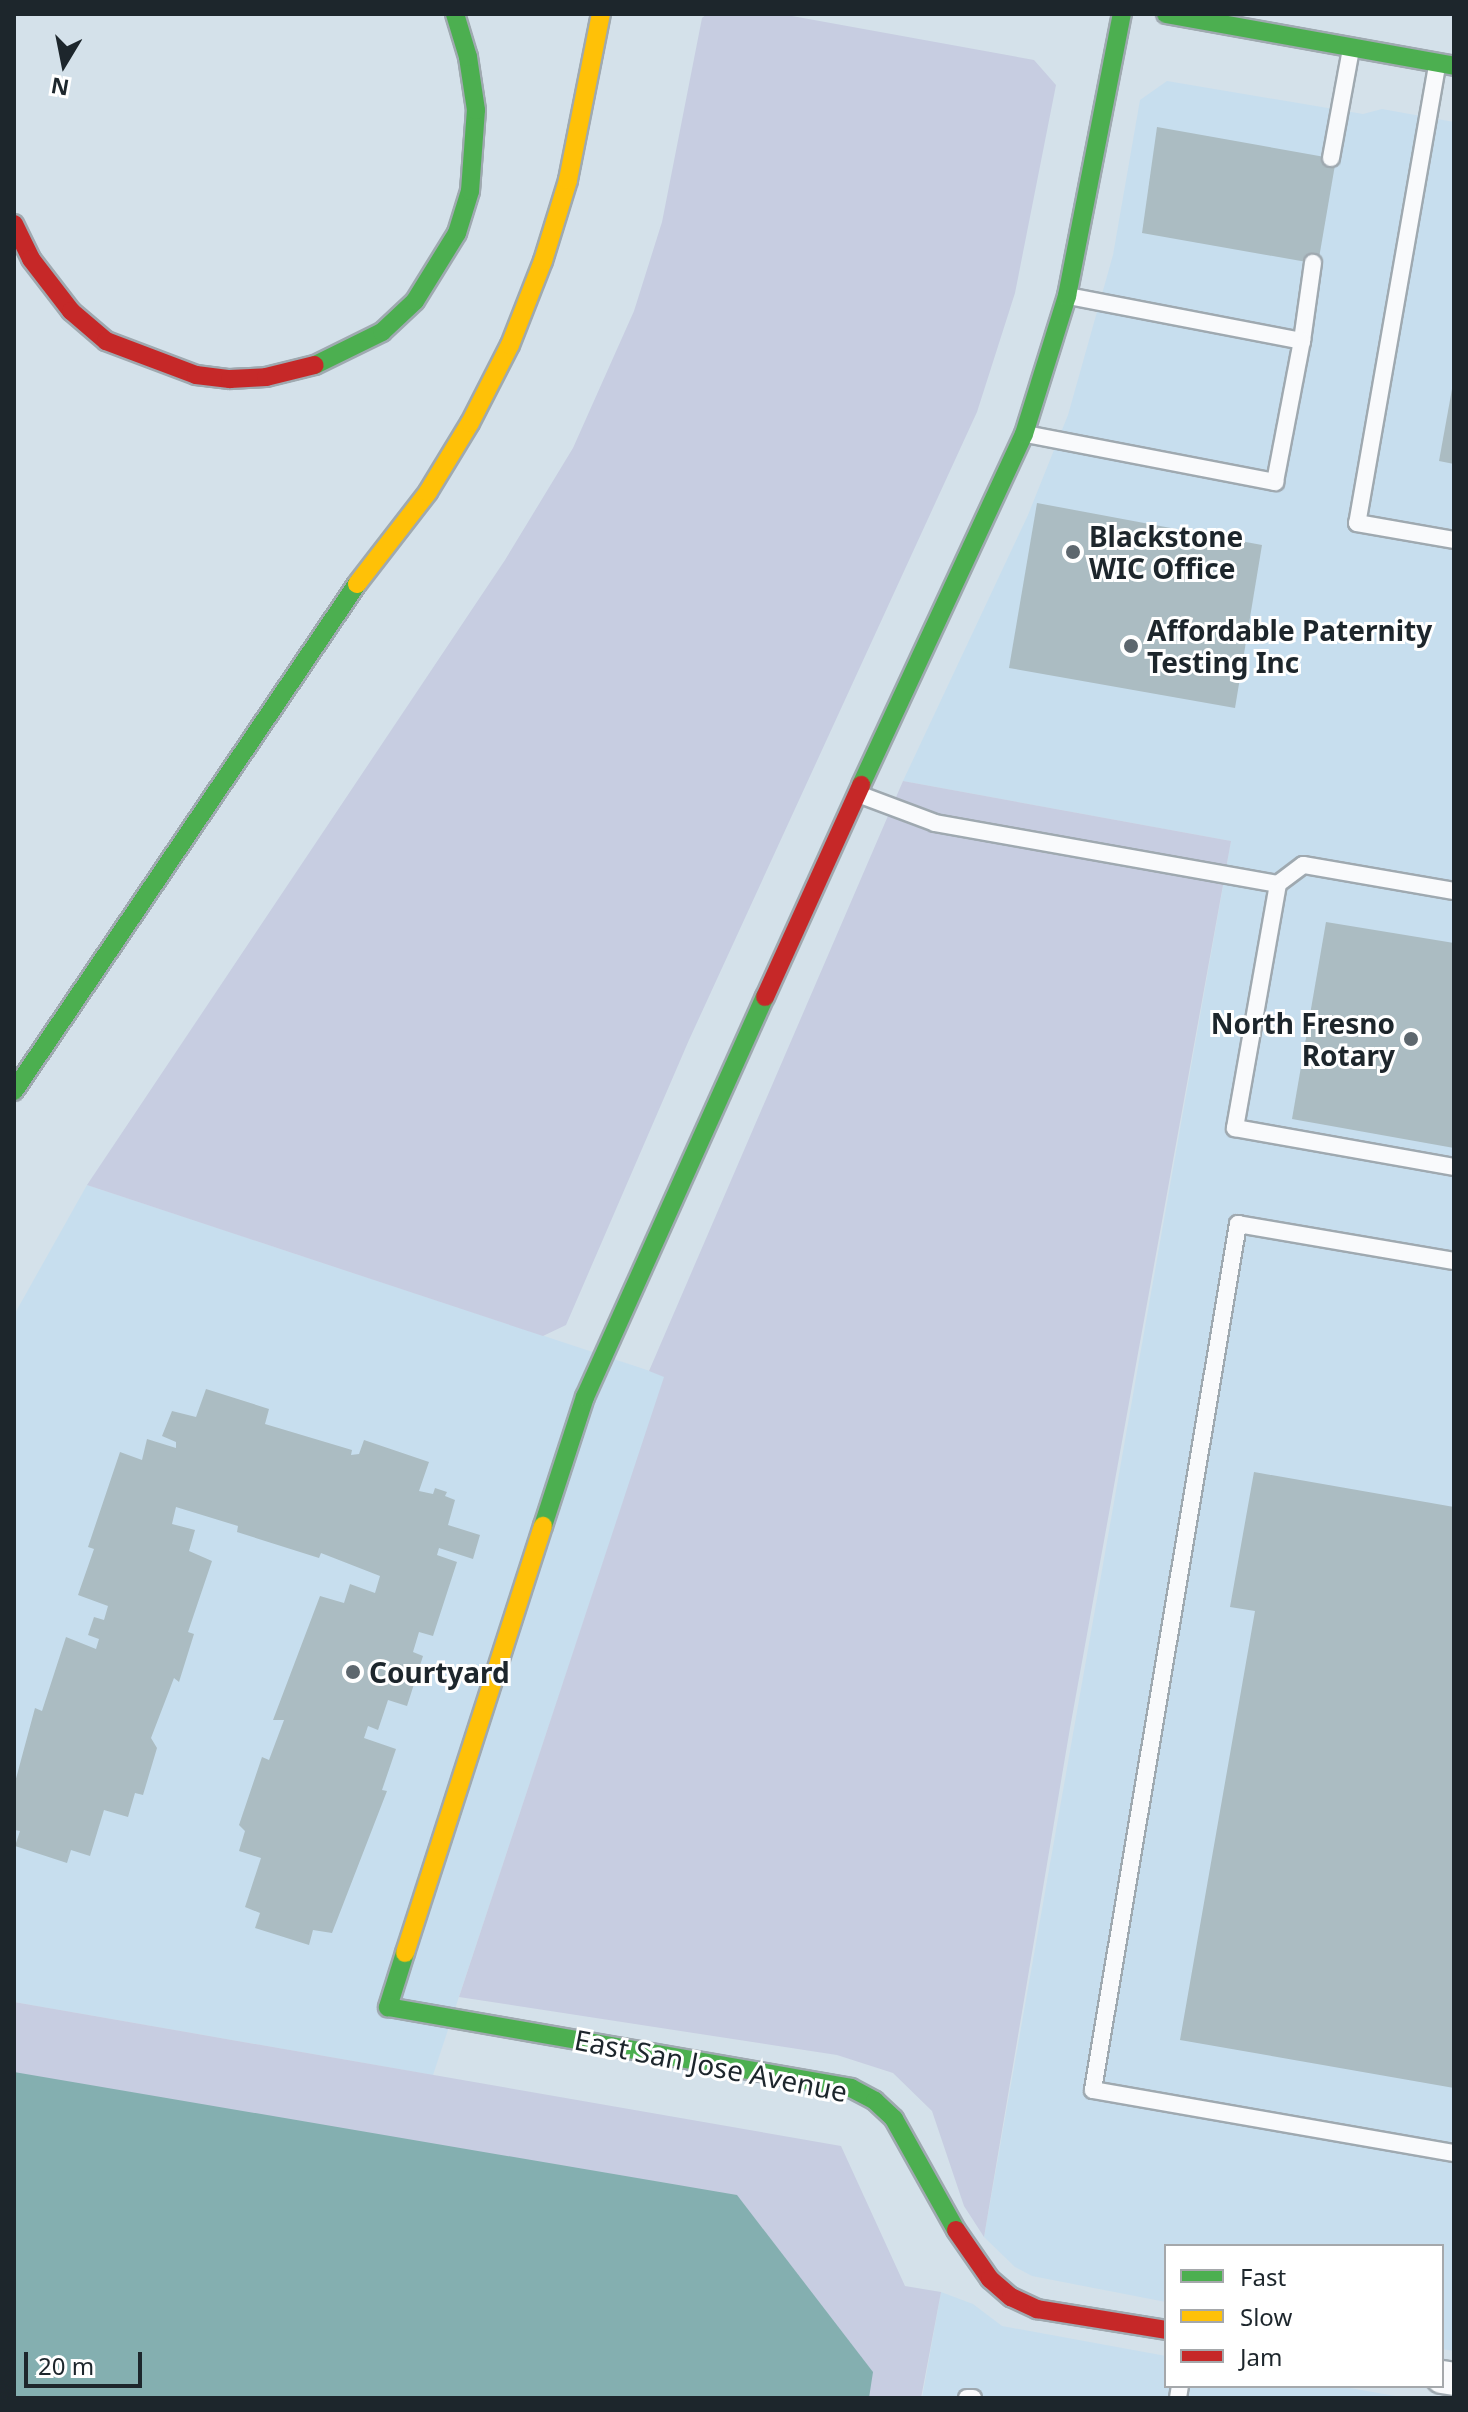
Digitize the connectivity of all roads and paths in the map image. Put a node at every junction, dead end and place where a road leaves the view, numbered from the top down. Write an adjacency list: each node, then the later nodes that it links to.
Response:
1 (455, 14): 8 (main road)
2 (601, 14): 17 (main road)
3 (1122, 14): 10 (main road)
4 (1166, 14): 5 (main road)
5 (1352, 46): 6 (main road); 7 (lane)
6 (1446, 64): 13 (lane)
7 (1331, 158)
8 (14, 224)
9 (1313, 263): 11 (lane)
10 (1067, 296): 11 (lane); 12 (main road)
11 (1302, 341): 12 (lane)
12 (1024, 434): 14 (main road)
13 (1454, 540)
14 (857, 793): 15 (lane); 21 (main road, East San Jose Avenue)
15 (1278, 884): 16 (lane); 18 (lane)
16 (1454, 891)
17 (14, 1091)
18 (1454, 1167)
19 (1454, 1261): 20 (lane)
20 (1454, 2153)
21 (1164, 2330)

